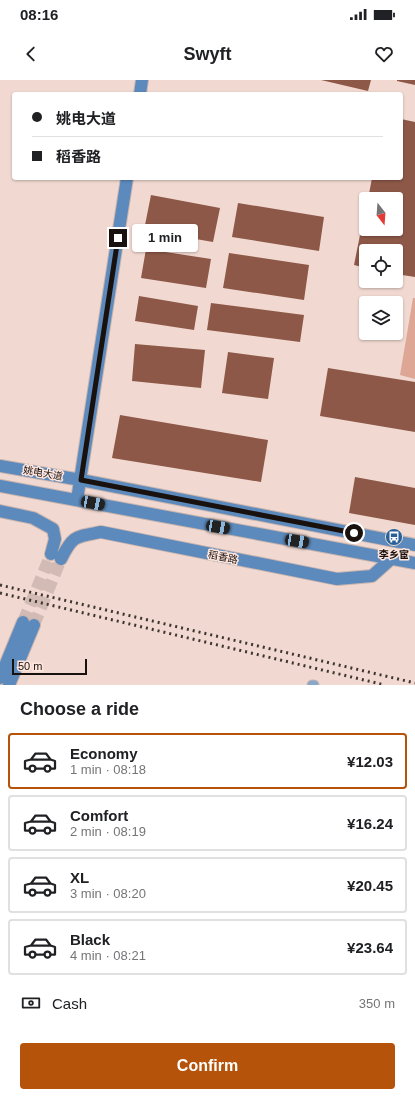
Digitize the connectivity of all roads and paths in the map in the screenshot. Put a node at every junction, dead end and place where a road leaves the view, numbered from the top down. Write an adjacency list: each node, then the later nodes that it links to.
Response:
1 (142, 80): 2 (main road)
2 (140, 92)
3 (127, 180): 5 (main road)
4 (0, 466): 5 (main road, 姚电大道)
5 (81, 480): 7 (main road); 9 (main road, 姚电大道)
6 (0, 486): 7 (main road, 姚电大道)
7 (77, 500): 10 (main road, 姚电大道)
8 (0, 511): 10 (main road, 稻香路)
9 (415, 545)
10 (391, 559): 11 (main road, 姚电大道)
11 (415, 563)
12 (28, 623): 13 (main road)
13 (5, 679)

